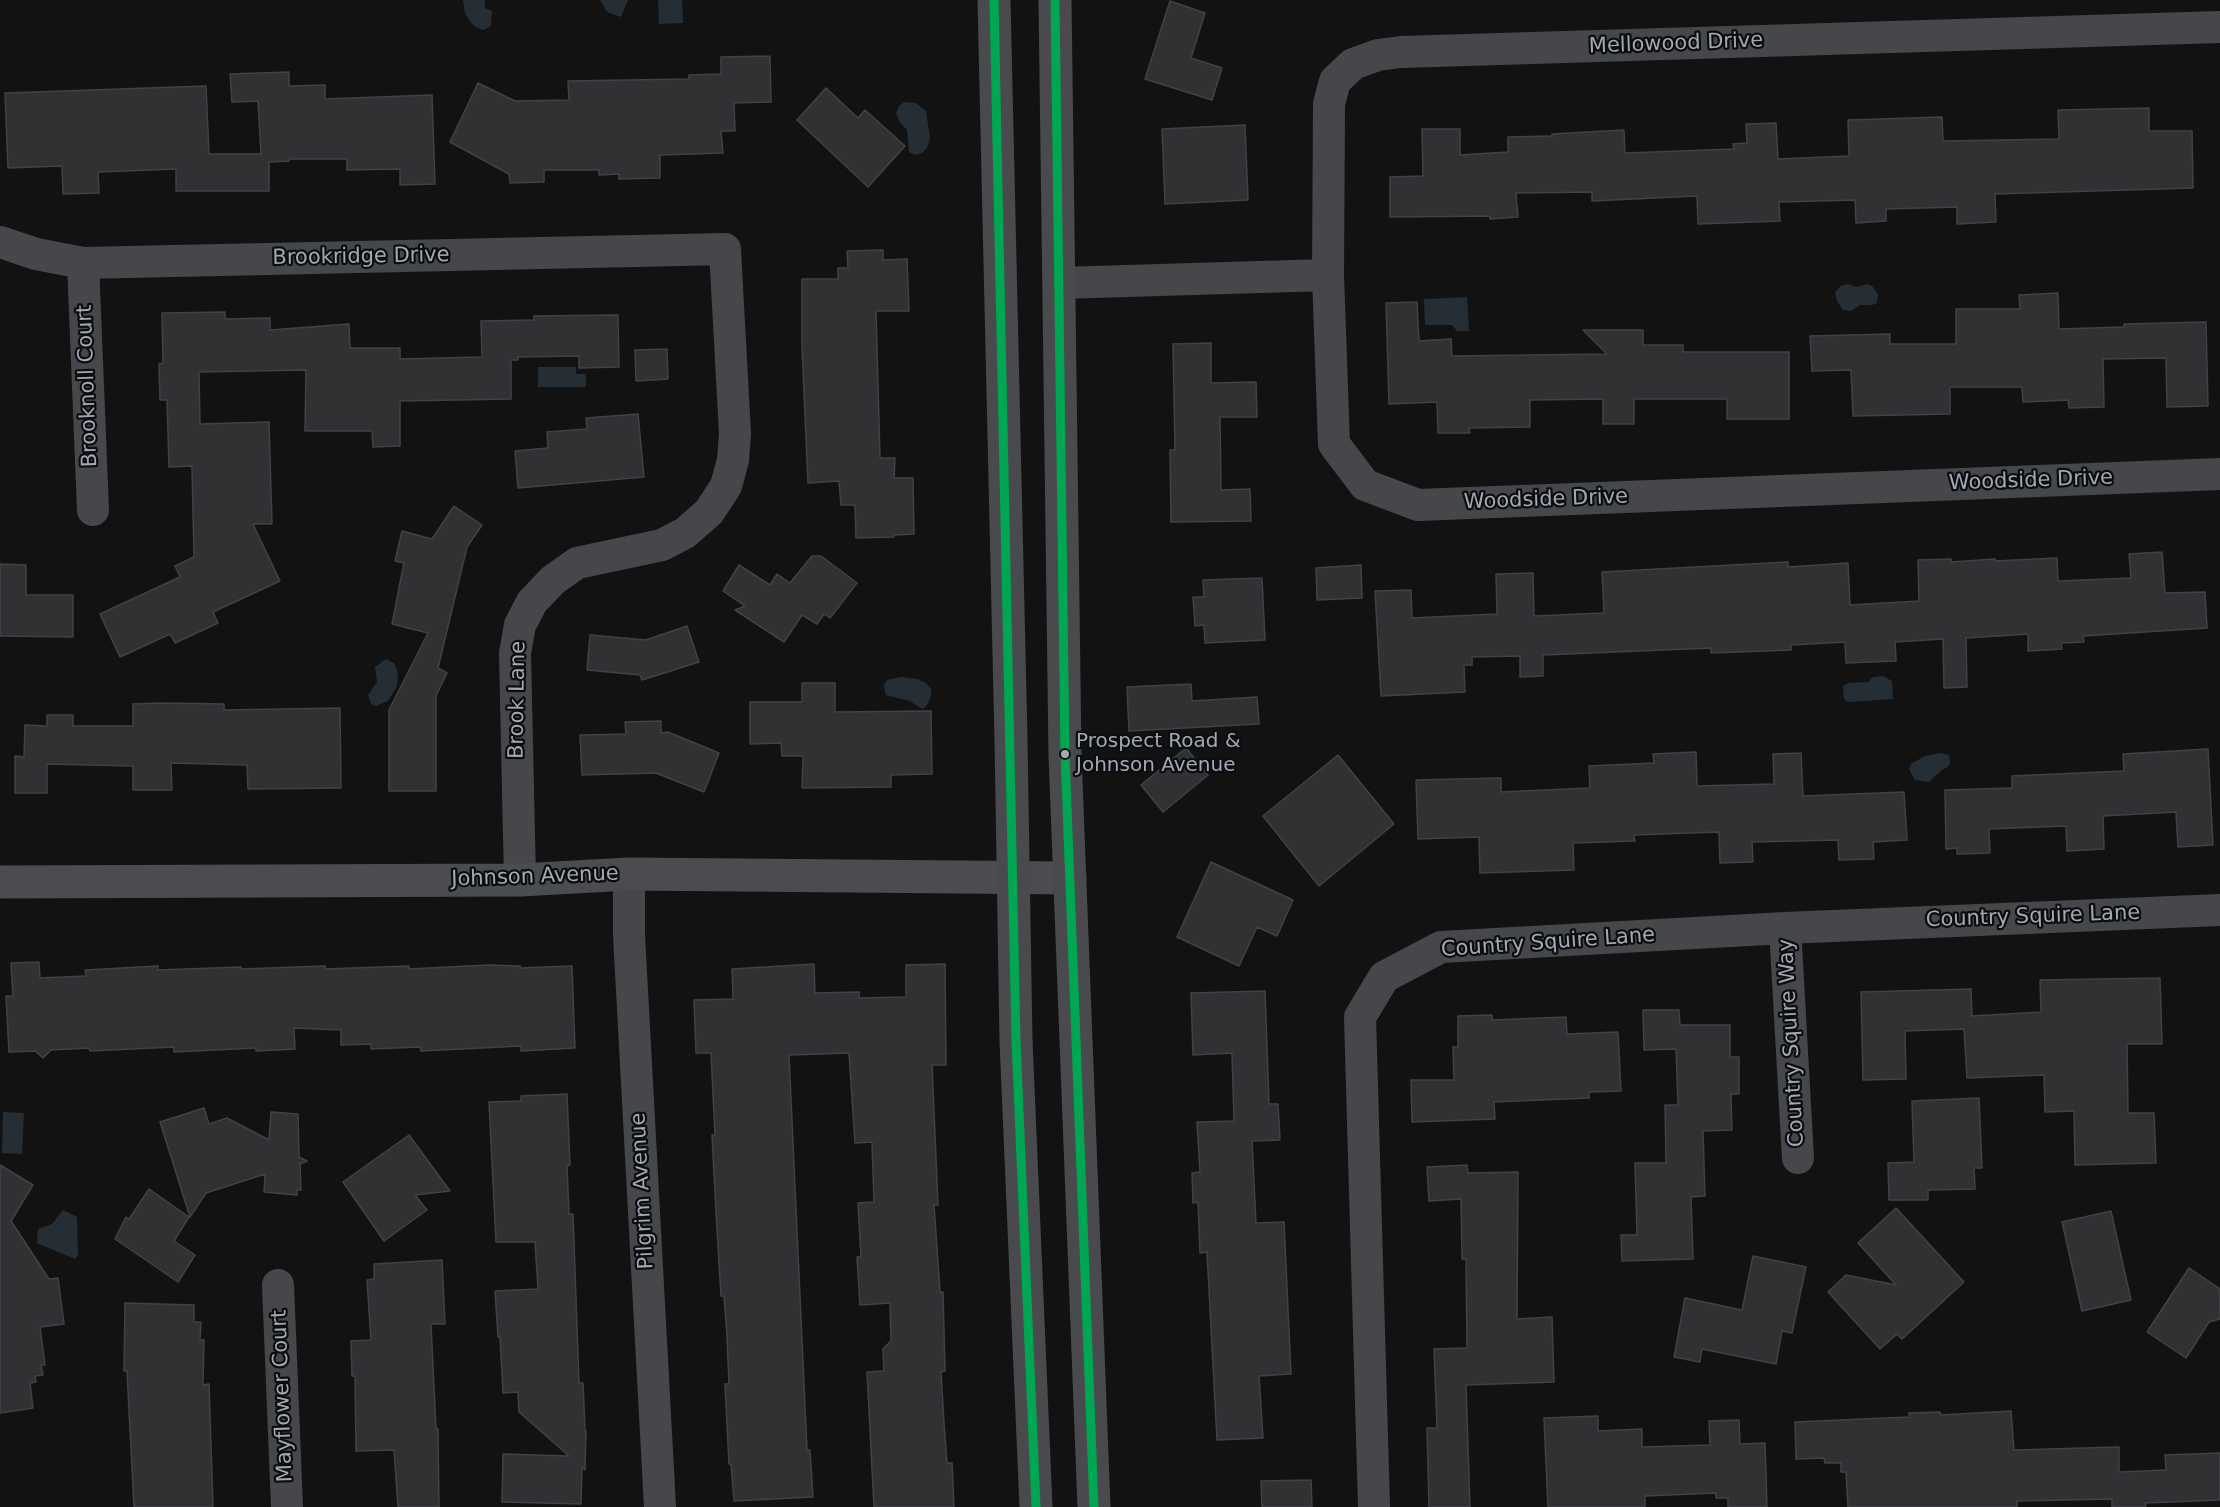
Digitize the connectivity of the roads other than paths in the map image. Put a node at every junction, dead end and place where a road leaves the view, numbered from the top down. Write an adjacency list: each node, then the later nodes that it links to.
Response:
1 (994, 0): 12 (main road)
2 (1055, 0): 8 (main road)
3 (2220, 27): 7 (street, Mellowood Drive)
4 (0, 242): 6 (street, Brookridge Drive)
5 (725, 249): 6 (street, Brookridge Drive); 14 (street, Brook Lane)
6 (83, 262): 10 (street, Brooknoll Court)
7 (1328, 275): 8 (street); 9 (street, Woodside Drive)
8 (1059, 283): 13 (main road)
9 (2220, 474)
10 (93, 510)
11 (629, 874): 12 (street, Johnson Avenue); 14 (street, Johnson Avenue); 21 (street, Pilgrim Avenue)
12 (1013, 877): 13 (street, Johnson Avenue); 22 (main road)
13 (1070, 878): 23 (main road)
14 (520, 880): 15 (street, Johnson Avenue)
15 (0, 882)
16 (2220, 910): 17 (street, Country Squire Lane)
17 (1785, 927): 18 (street, Country Squire Way); 24 (street, Country Squire Lane)
18 (1798, 1158)
19 (278, 1285): 20 (street, Mayflower Court)
20 (287, 1507)
21 (660, 1507)
22 (1036, 1507)
23 (1094, 1507)
24 (1374, 1507)

